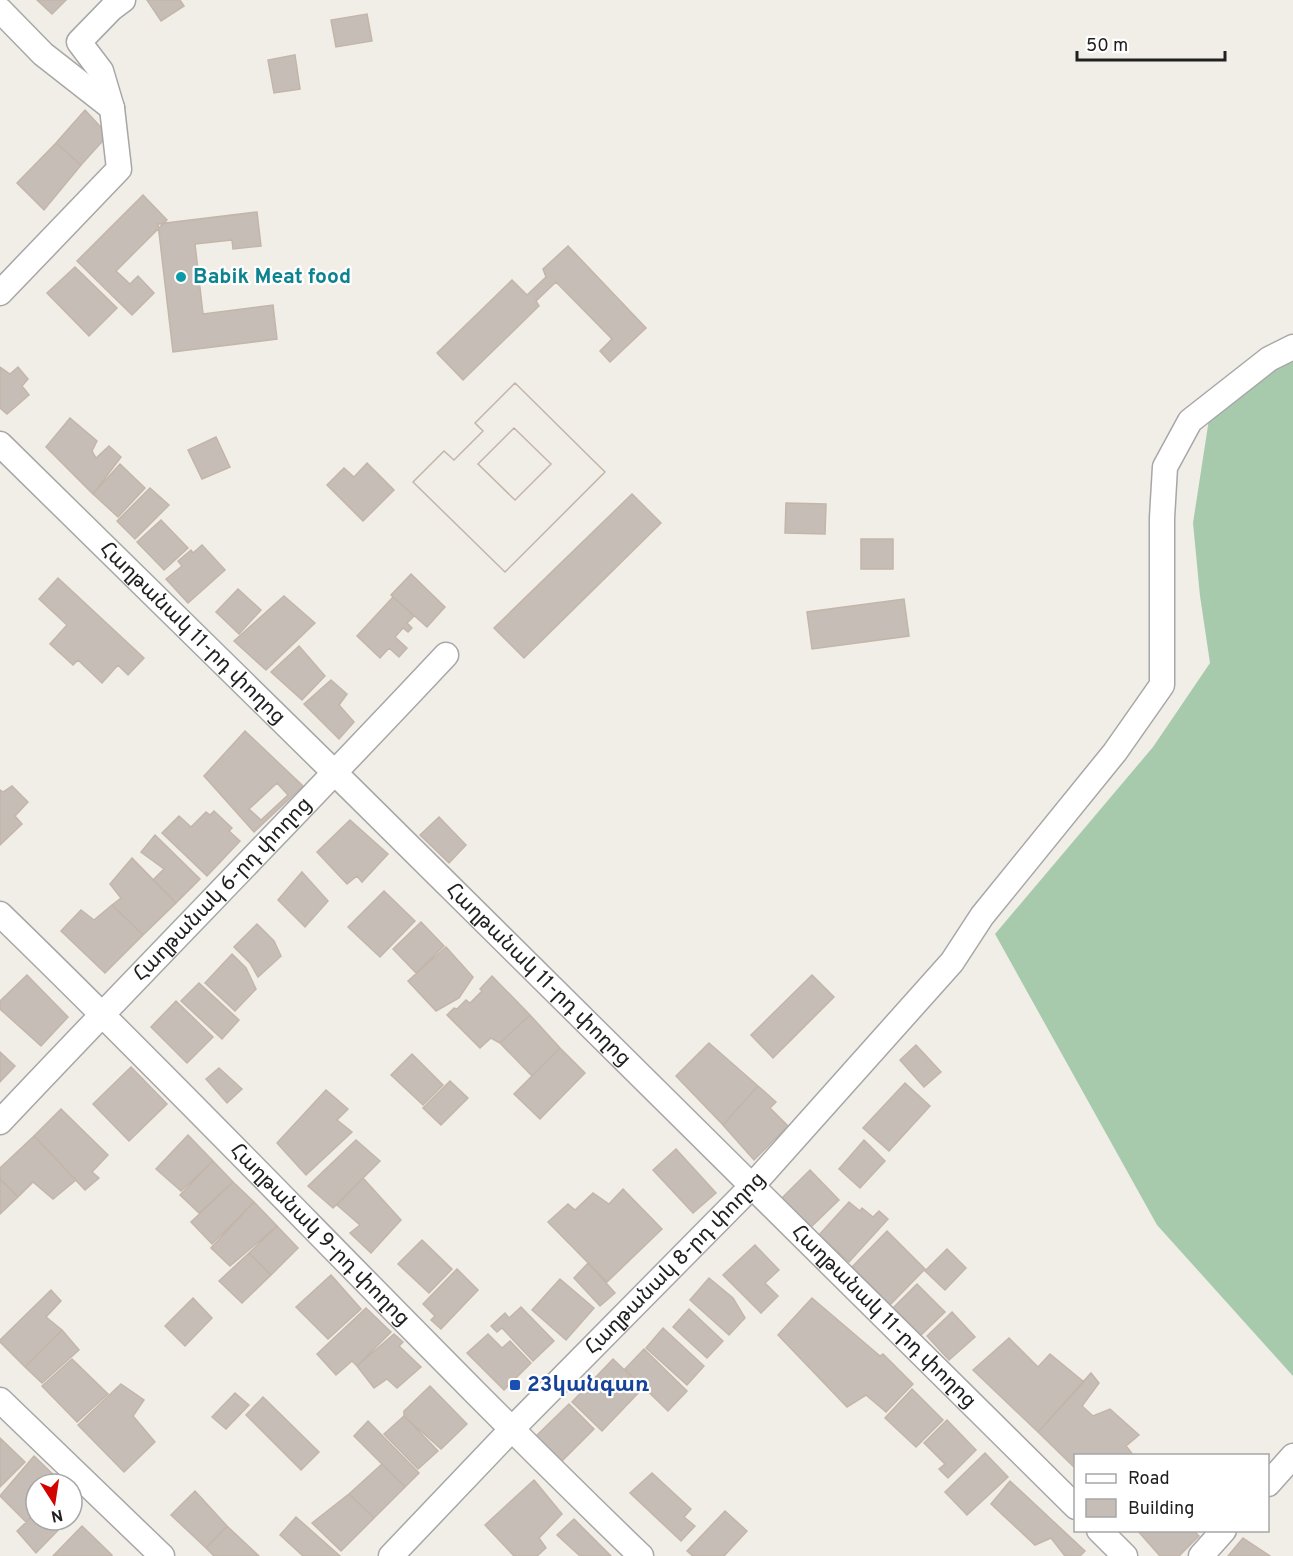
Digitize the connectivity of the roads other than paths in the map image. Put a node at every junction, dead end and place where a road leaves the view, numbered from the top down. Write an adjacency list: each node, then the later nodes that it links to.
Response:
1 (123, 0): 3 (street)
2 (0, 10): 3 (street)
3 (112, 108): 4 (street)
4 (0, 293)
5 (1293, 347): 12 (street, Հաղթանակ 8-րդ փողոց)
6 (0, 444): 8 (street, Հաղթանակ 11-րդ փողոց)
7 (446, 655): 8 (street, Հաղթանակ 6-րդ փողոց)
8 (335, 773): 10 (street, Հաղթանակ 6-րդ փողոց); 12 (street, Հաղթանակ 11-րդ փողոց)
9 (0, 914): 10 (street, Հաղթանակ 9-րդ փողոց)
10 (102, 1013): 11 (street, Հաղթանակ 6-րդ փողոց); 14 (street, Հաղթանակ 9-րդ փողոց)
11 (0, 1122)
12 (751, 1187): 14 (street, Հաղթանակ 8-րդ փողոց); 17 (street, Հաղթանակ 11-րդ փողոց)
13 (0, 1400): 20 (street)
14 (511, 1430): 21 (street, Հաղթանակ 8-րդ փողոց); 22 (street, Հաղթանակ 9-րդ փողոց)
15 (1293, 1456): 16 (street)
16 (1269, 1483)
17 (1074, 1505)
18 (1101, 1532): 23 (street)
19 (1222, 1532): 24 (street)
20 (162, 1556)
21 (391, 1556)
22 (641, 1556)
23 (1125, 1556)
24 (1201, 1556)

